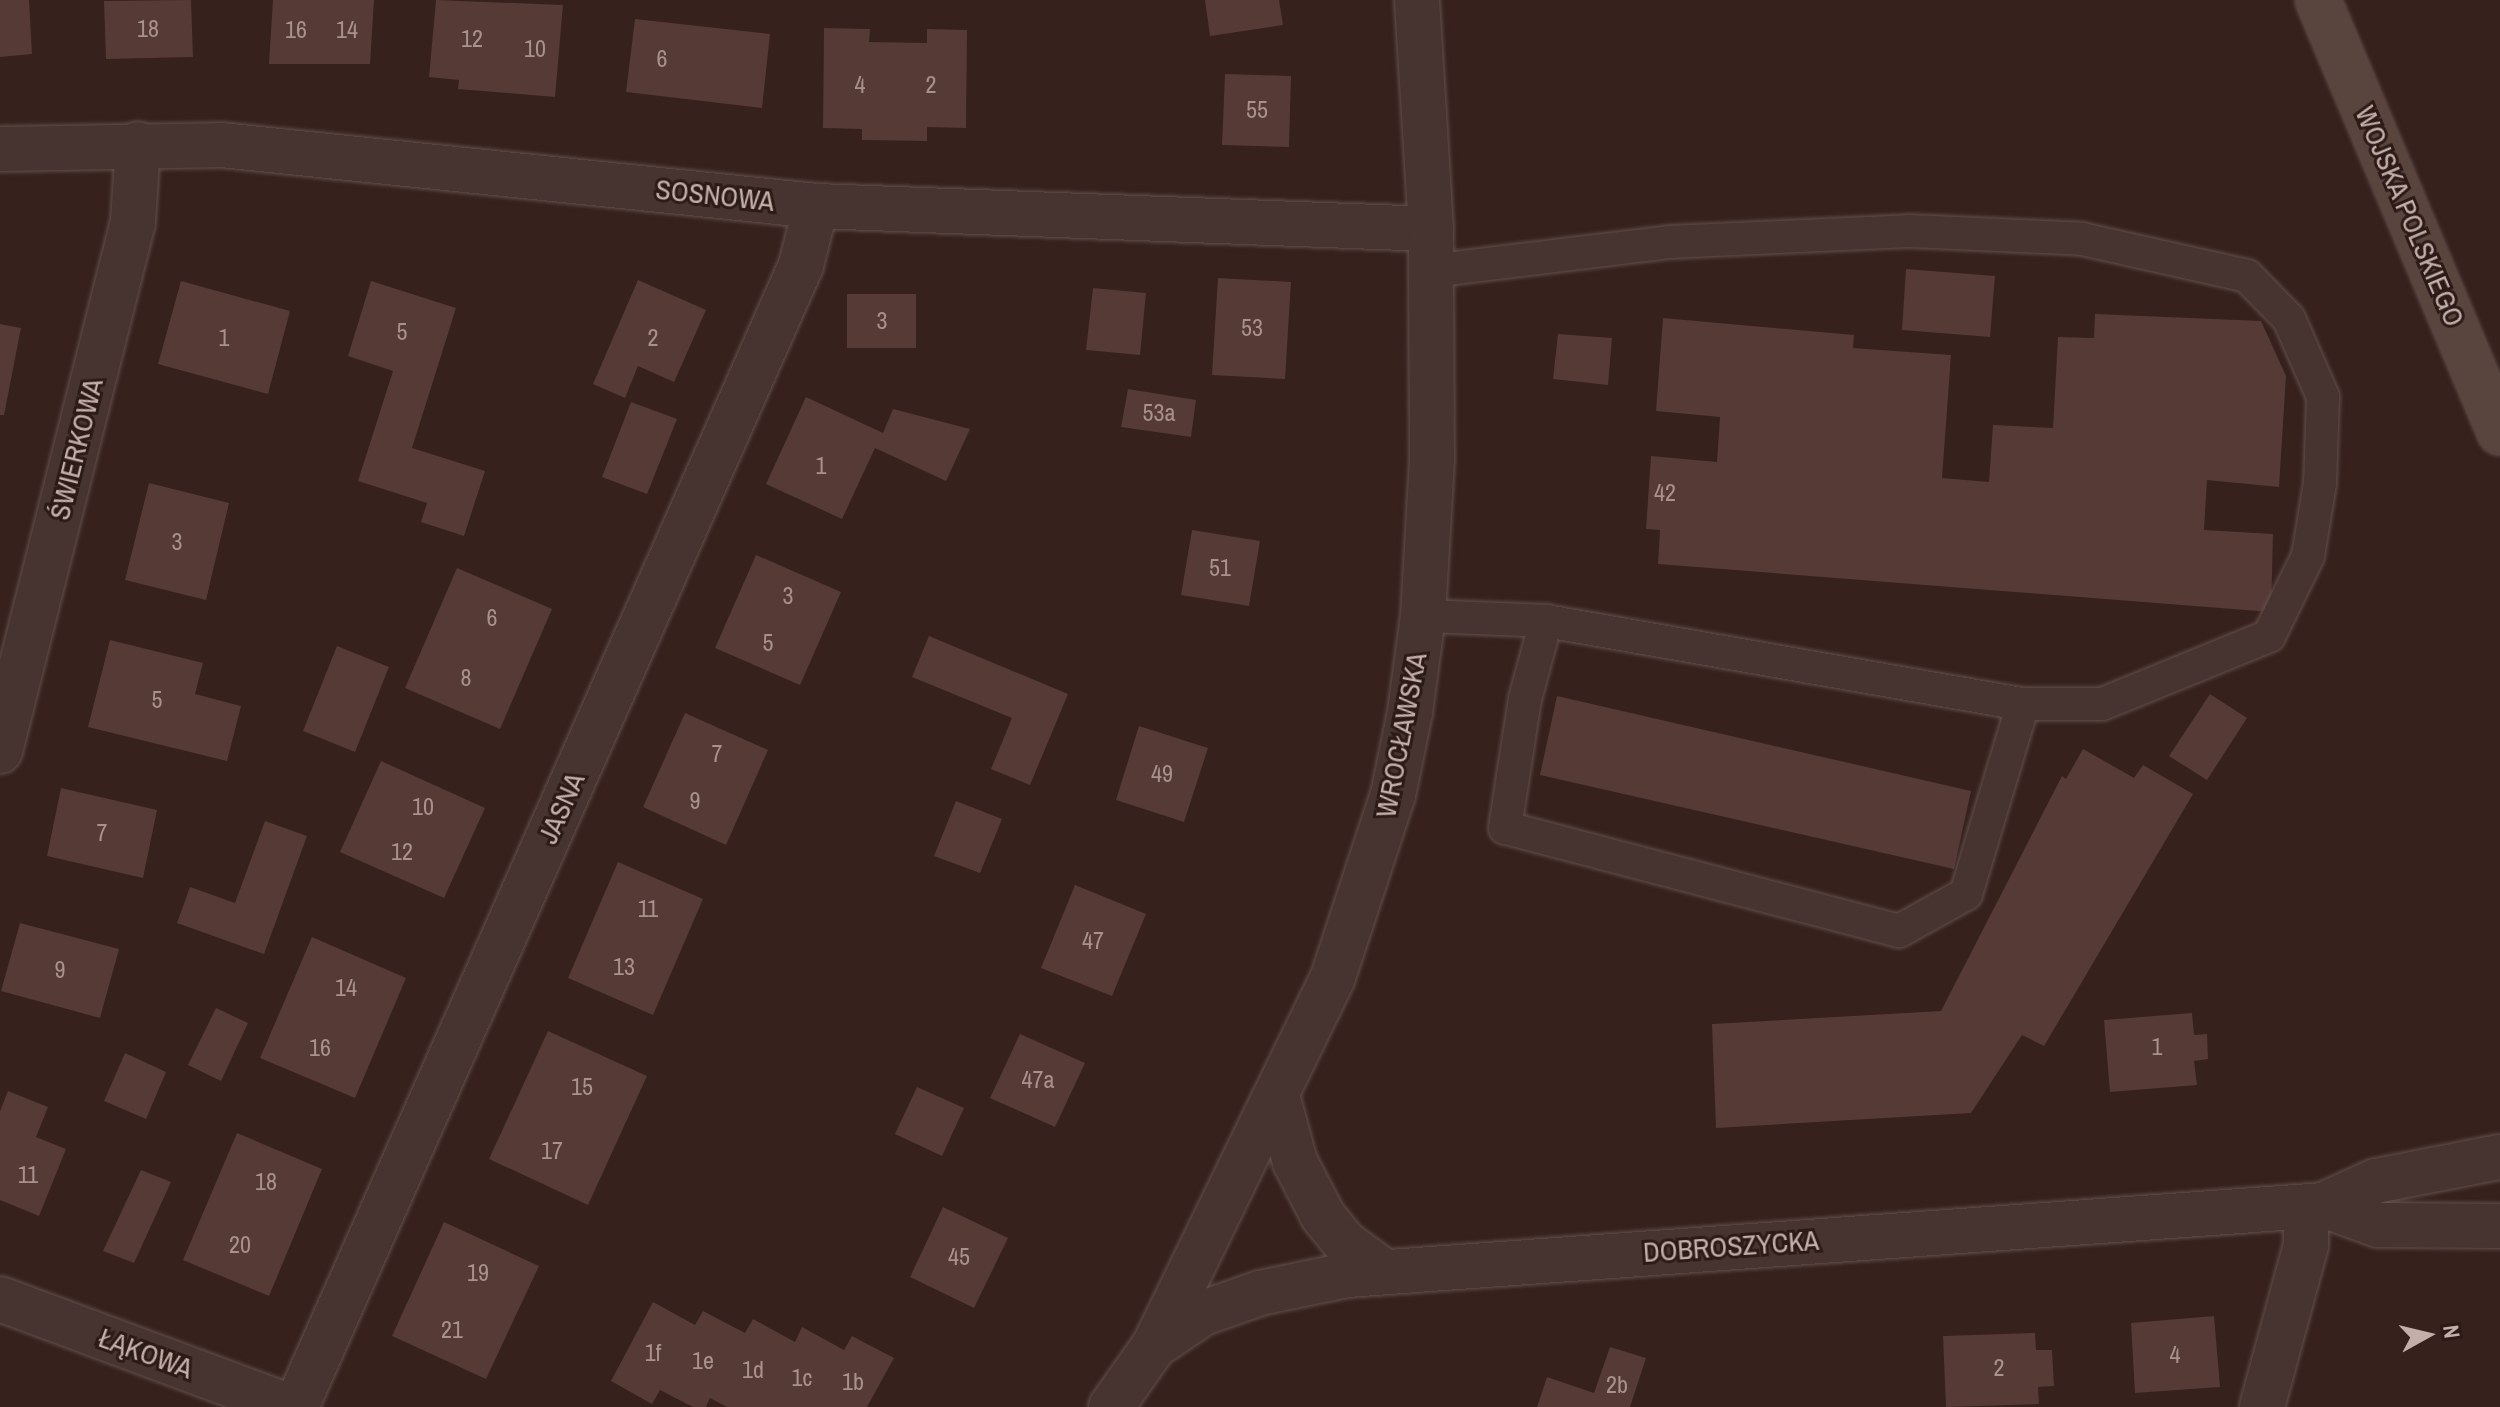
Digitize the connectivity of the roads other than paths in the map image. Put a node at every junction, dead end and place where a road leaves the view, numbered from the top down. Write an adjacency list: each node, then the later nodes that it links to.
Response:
1 (1417, 0): 6 (street, WROCŁAWSKA)
2 (2318, 0): 7 (main road, WOJSKA POLSKIEGO)
3 (138, 144): 4 (street, SOSNOWA); 5 (street, SOSNOWA); 11 (street, ŚWIERKOWA)
4 (0, 149)
5 (816, 206): 6 (street, SOSNOWA); 19 (street, JASNA)
6 (1431, 250): 8 (street, WROCŁAWSKA); 10 (lane)
7 (2500, 432)
8 (1423, 616): 9 (lane); 12 (street, WROCŁAWSKA)
9 (1546, 621): 10 (lane); 10 (lane)
10 (2023, 704)
11 (0, 751)
12 (1278, 1099): 16 (street); 18 (street, WROCŁAWSKA)
13 (2500, 1157): 14 (street, DOBROSZYCKA)
14 (2314, 1206): 15 (street, DOBROSZYCKA); 16 (street, DOBROSZYCKA); 21 (street)
15 (2500, 1226)
16 (1383, 1271): 18 (street, DOBROSZYCKA)
17 (0, 1299): 19 (street, ŁĄKOWA)
18 (1154, 1346): 20 (street, WROCŁAWSKA)
19 (294, 1407)
20 (1111, 1407)
21 (2262, 1407)

